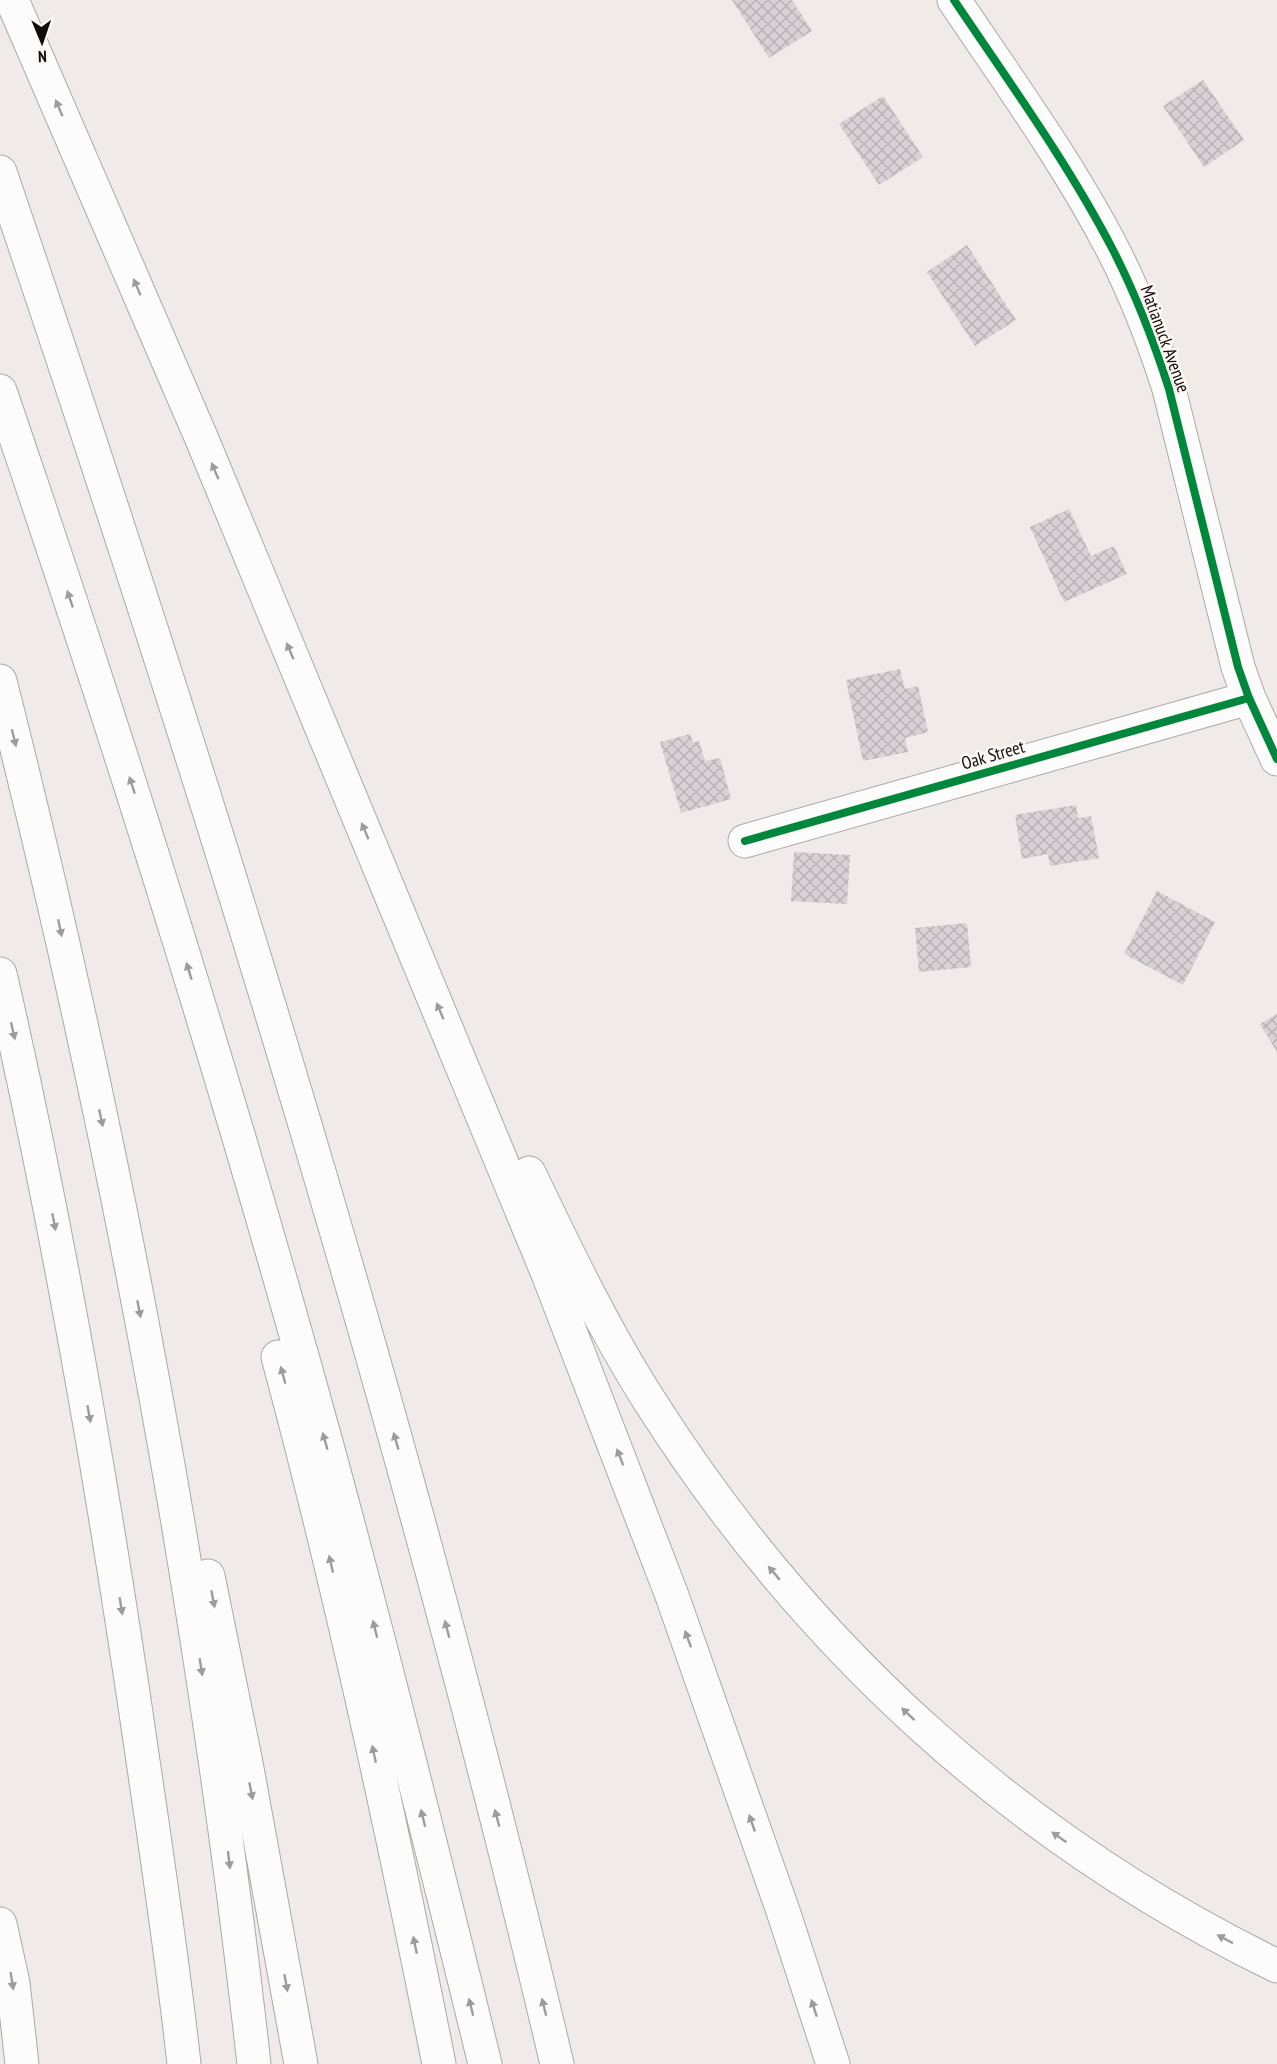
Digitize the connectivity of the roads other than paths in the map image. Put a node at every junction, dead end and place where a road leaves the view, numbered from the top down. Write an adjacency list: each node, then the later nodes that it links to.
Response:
1 (12, 0): 11 (main road, one-way to 1)
2 (954, 0): 6 (main road, Matianuck Avenue)
3 (0, 172): 21 (main road, one-way to 3)
4 (0, 391): 10 (main road, one-way to 4)
5 (0, 681): 12 (main road, one-way to 12)
6 (1249, 698): 7 (main road, Matianuck Avenue); 8 (main road, Oak Street)
7 (1277, 759)
8 (745, 841)
9 (0, 974): 16 (main road, one-way to 16)
10 (205, 1027): 19 (main road, one-way to 10); 20 (main road, one-way to 10)
11 (462, 1065): 14 (main road, one-way to 11); 22 (main road, one-way to 11)
12 (157, 1402): 17 (main road, one-way to 17); 18 (main road, one-way to 18)
13 (0, 1924): 15 (main road, one-way to 15)
14 (1277, 1966)
15 (22, 2064)
16 (184, 2064)
17 (254, 2064)
18 (301, 2064)
19 (439, 2064)
20 (485, 2064)
21 (557, 2064)
22 (832, 2064)

